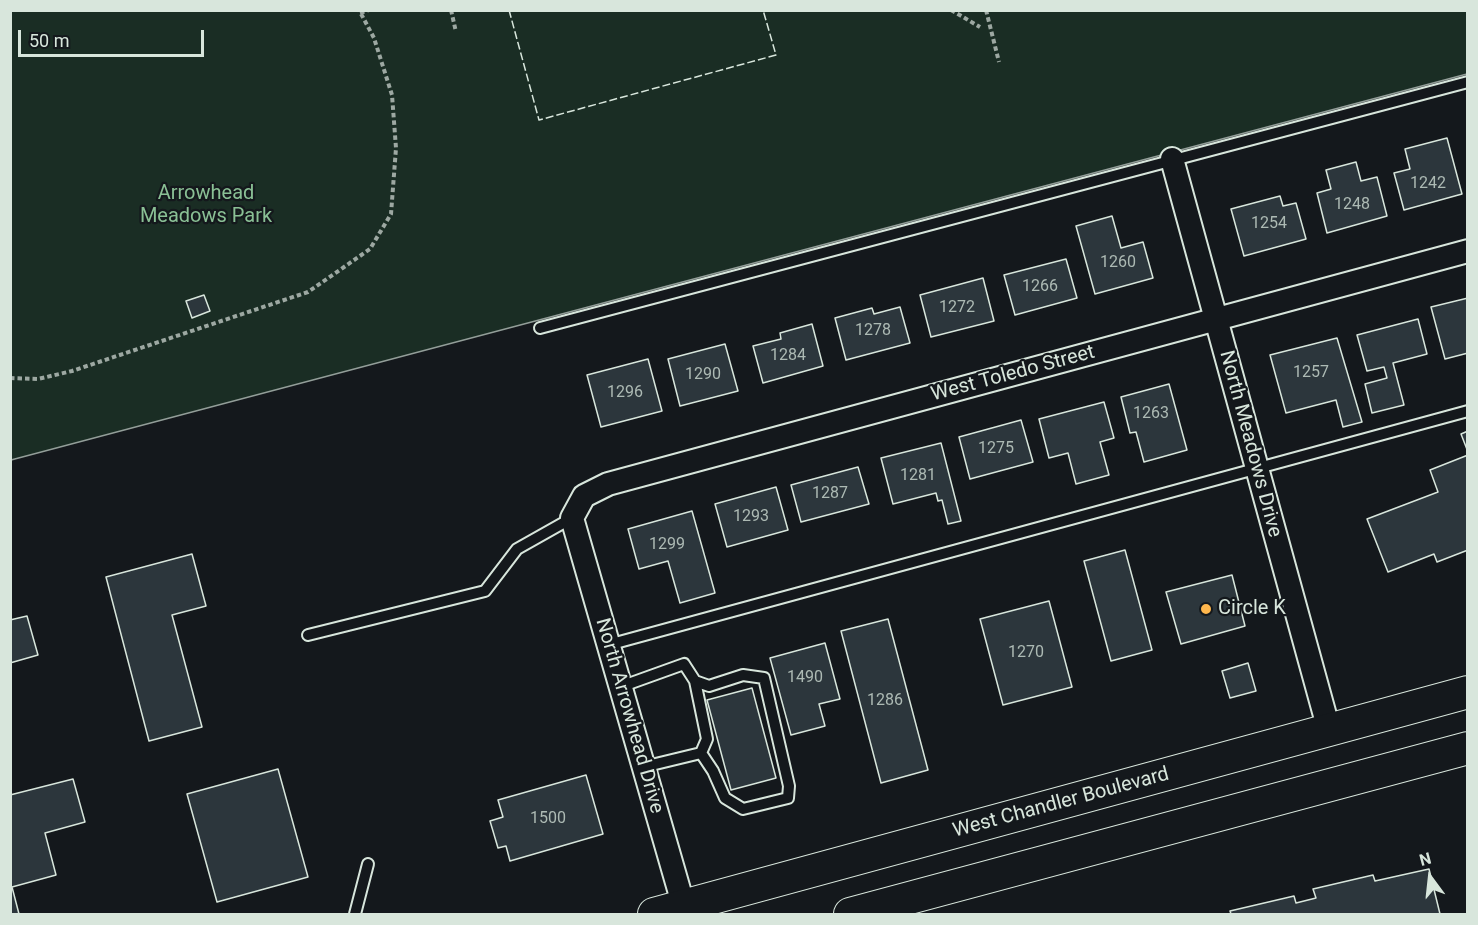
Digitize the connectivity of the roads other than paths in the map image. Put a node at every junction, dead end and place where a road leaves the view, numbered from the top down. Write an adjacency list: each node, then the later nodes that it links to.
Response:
1 (1467, 82): 2 (lane)
2 (1172, 159): 4 (street, North Meadows Drive); 5 (lane)
3 (1467, 251): 4 (street, West Toledo Street)
4 (1216, 318): 7 (street, North Meadows Drive); 8 (street, West Toledo Street)
5 (540, 328)
6 (1467, 411): 7 (lane)
7 (1257, 468): 10 (lane); 14 (street, North Meadows Drive)
8 (572, 518): 9 (lane); 10 (street, North Arrowhead Drive)
9 (308, 635)
10 (608, 645): 12 (street, North Arrowhead Drive)
11 (695, 681): 12 (lane); 16 (lane); 16 (lane)
12 (620, 687): 17 (street, North Arrowhead Drive)
13 (1467, 693): 14 (main road, West Chandler Boulevard)
14 (1329, 730): 19 (main road, West Chandler Boulevard)
15 (1467, 748): 21 (main road)
16 (701, 753): 17 (lane)
17 (643, 767): 19 (street, North Arrowhead Drive)
18 (368, 864): 20 (lane)
19 (674, 912)
20 (355, 915)
21 (850, 915)

